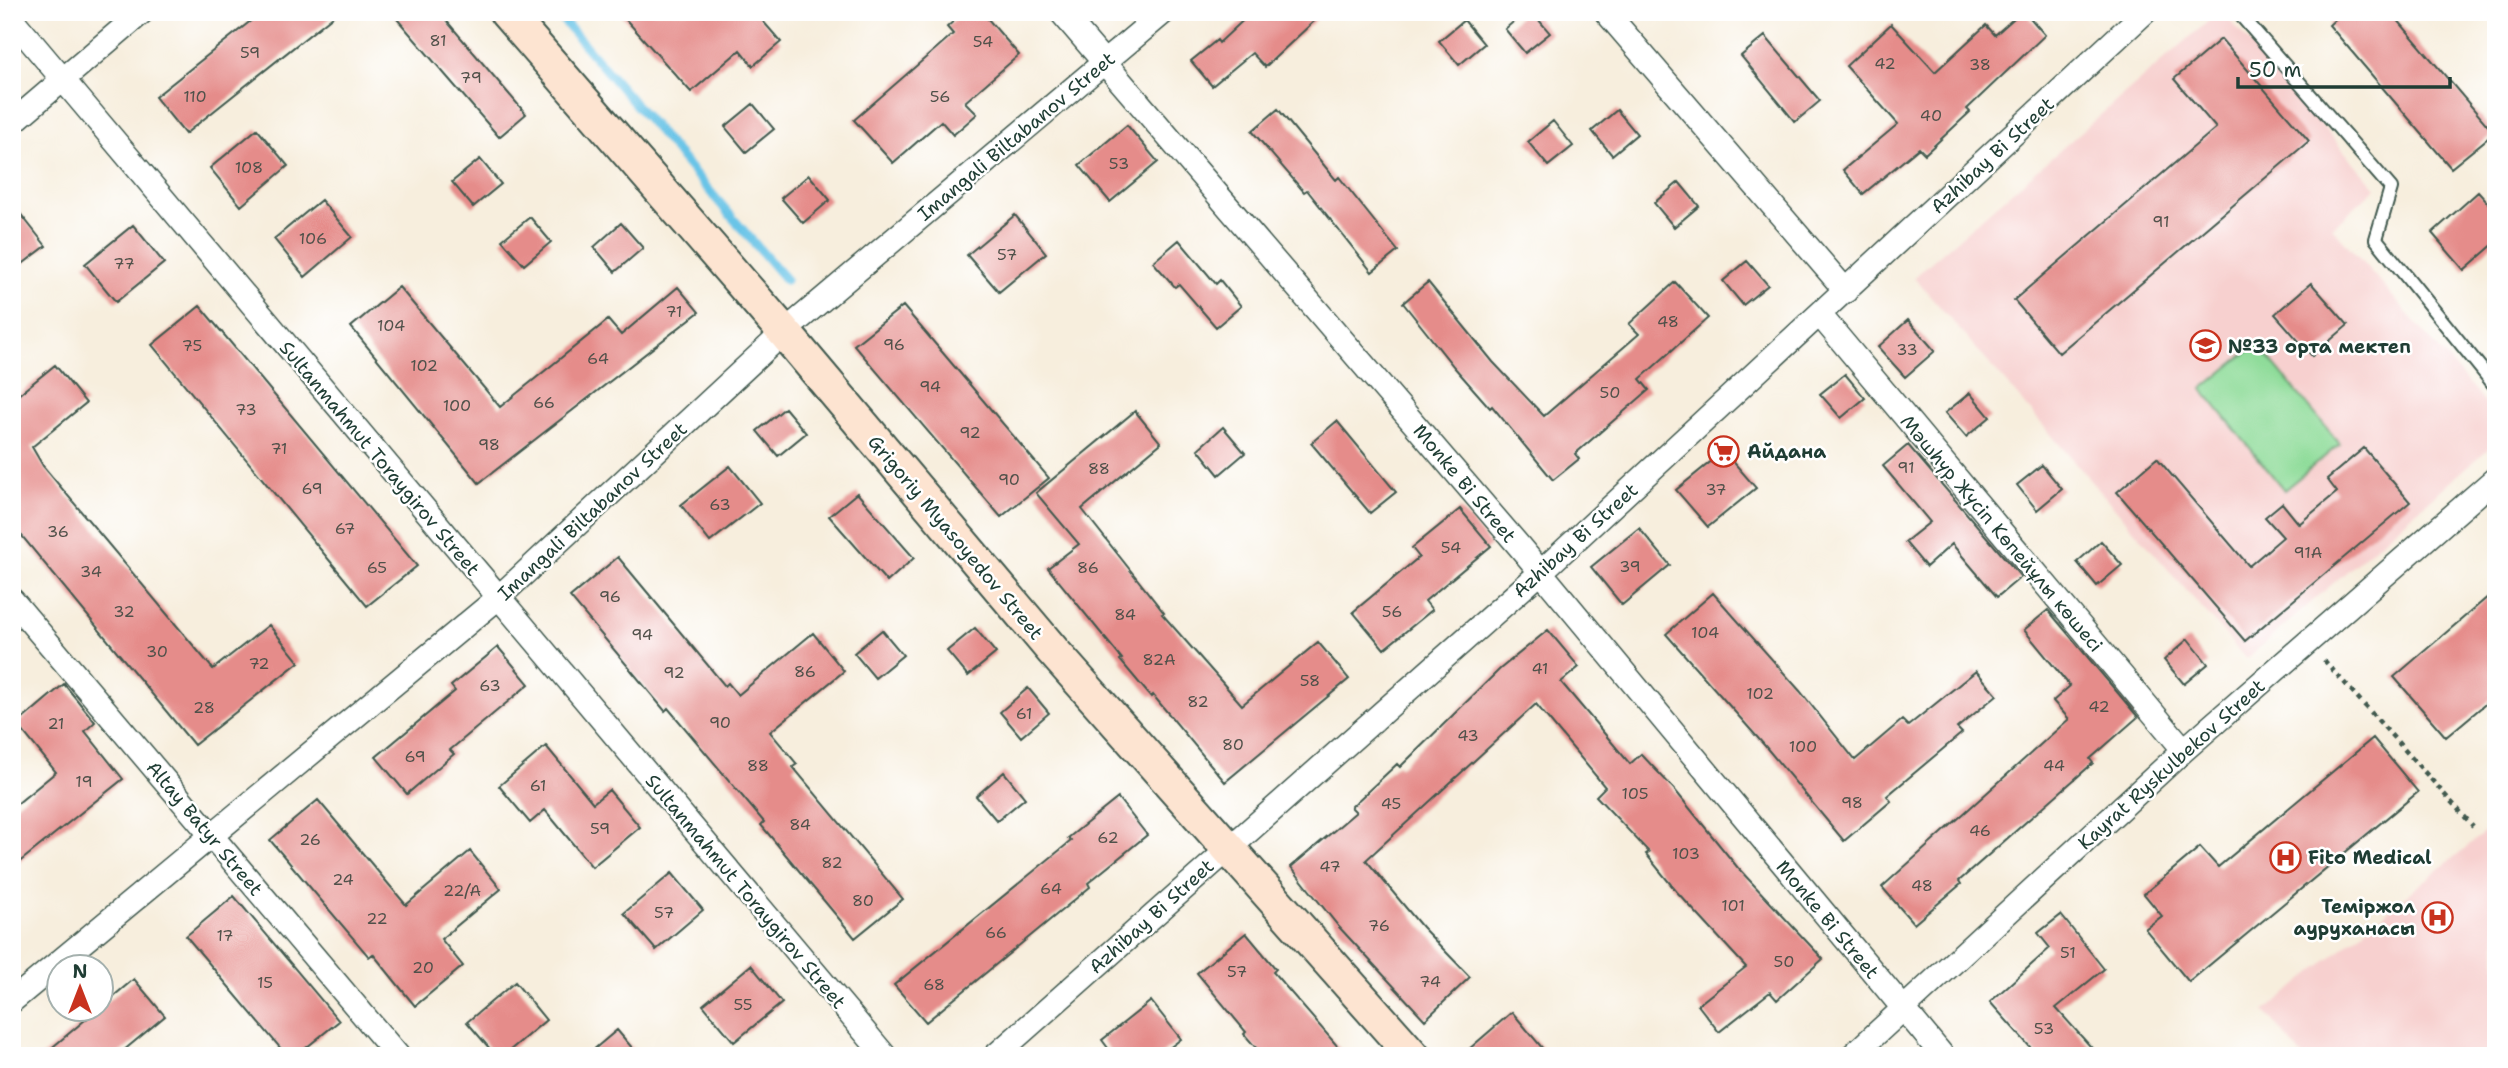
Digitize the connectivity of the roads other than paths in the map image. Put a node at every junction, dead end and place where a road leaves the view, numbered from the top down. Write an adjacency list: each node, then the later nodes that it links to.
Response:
1 (142, 12): 10 (street)
2 (506, 12): 14 (main road, Grigoriy Myasoyedov Street)
3 (1061, 12): 9 (street, Monke Bi Street)
4 (1164, 12): 9 (street, Imangali Biltabanov Street)
5 (1606, 12): 12 (street)
6 (2145, 12): 12 (street, Azhibay Bi Street)
7 (2238, 12): 15 (lane)
8 (12, 19): 10 (street, Sultanmahmut Toraygirov Street)
9 (1105, 60): 14 (street, Imangali Biltabanov Street); 17 (street, Monke Bi Street)
10 (62, 80): 11 (street); 18 (street, Sultanmahmut Toraygirov Street)
11 (12, 123)
12 (1846, 291): 13 (street, Azhibay Bi Street)
13 (1821, 315): 17 (street, Azhibay Bi Street); 20 (street, Мәшһүр Жүсіп Көпейұлы көшесі)
14 (784, 332): 18 (street, Imangali Biltabanov Street); 22 (main road, Grigoriy Myasoyedov Street)
15 (2496, 387)
16 (2496, 478): 20 (street, Kayrat Ryskulbekov Street)
17 (1541, 572): 22 (street, Azhibay Bi Street); 24 (street, Monke Bi Street)
18 (498, 598): 21 (street, Imangali Biltabanov Street); 26 (street, Sultanmahmut Toraygirov Street)
19 (12, 600): 21 (street, Altay Batyr Street)
20 (2184, 750): 24 (street, Kayrat Ryskulbekov Street)
21 (210, 835): 23 (street, Imangali Biltabanov Street); 25 (street, Altay Batyr Street)
22 (1227, 847): 27 (street, Azhibay Bi Street); 28 (main road, Grigoriy Myasoyedov Street)
23 (12, 1001)
24 (1903, 1009): 29 (street, Kayrat Ryskulbekov Street); 30 (street, Monke Bi Street)
25 (398, 1056)
26 (885, 1056)
27 (995, 1056)
28 (1413, 1056)
29 (1852, 1056)
30 (1943, 1056)

